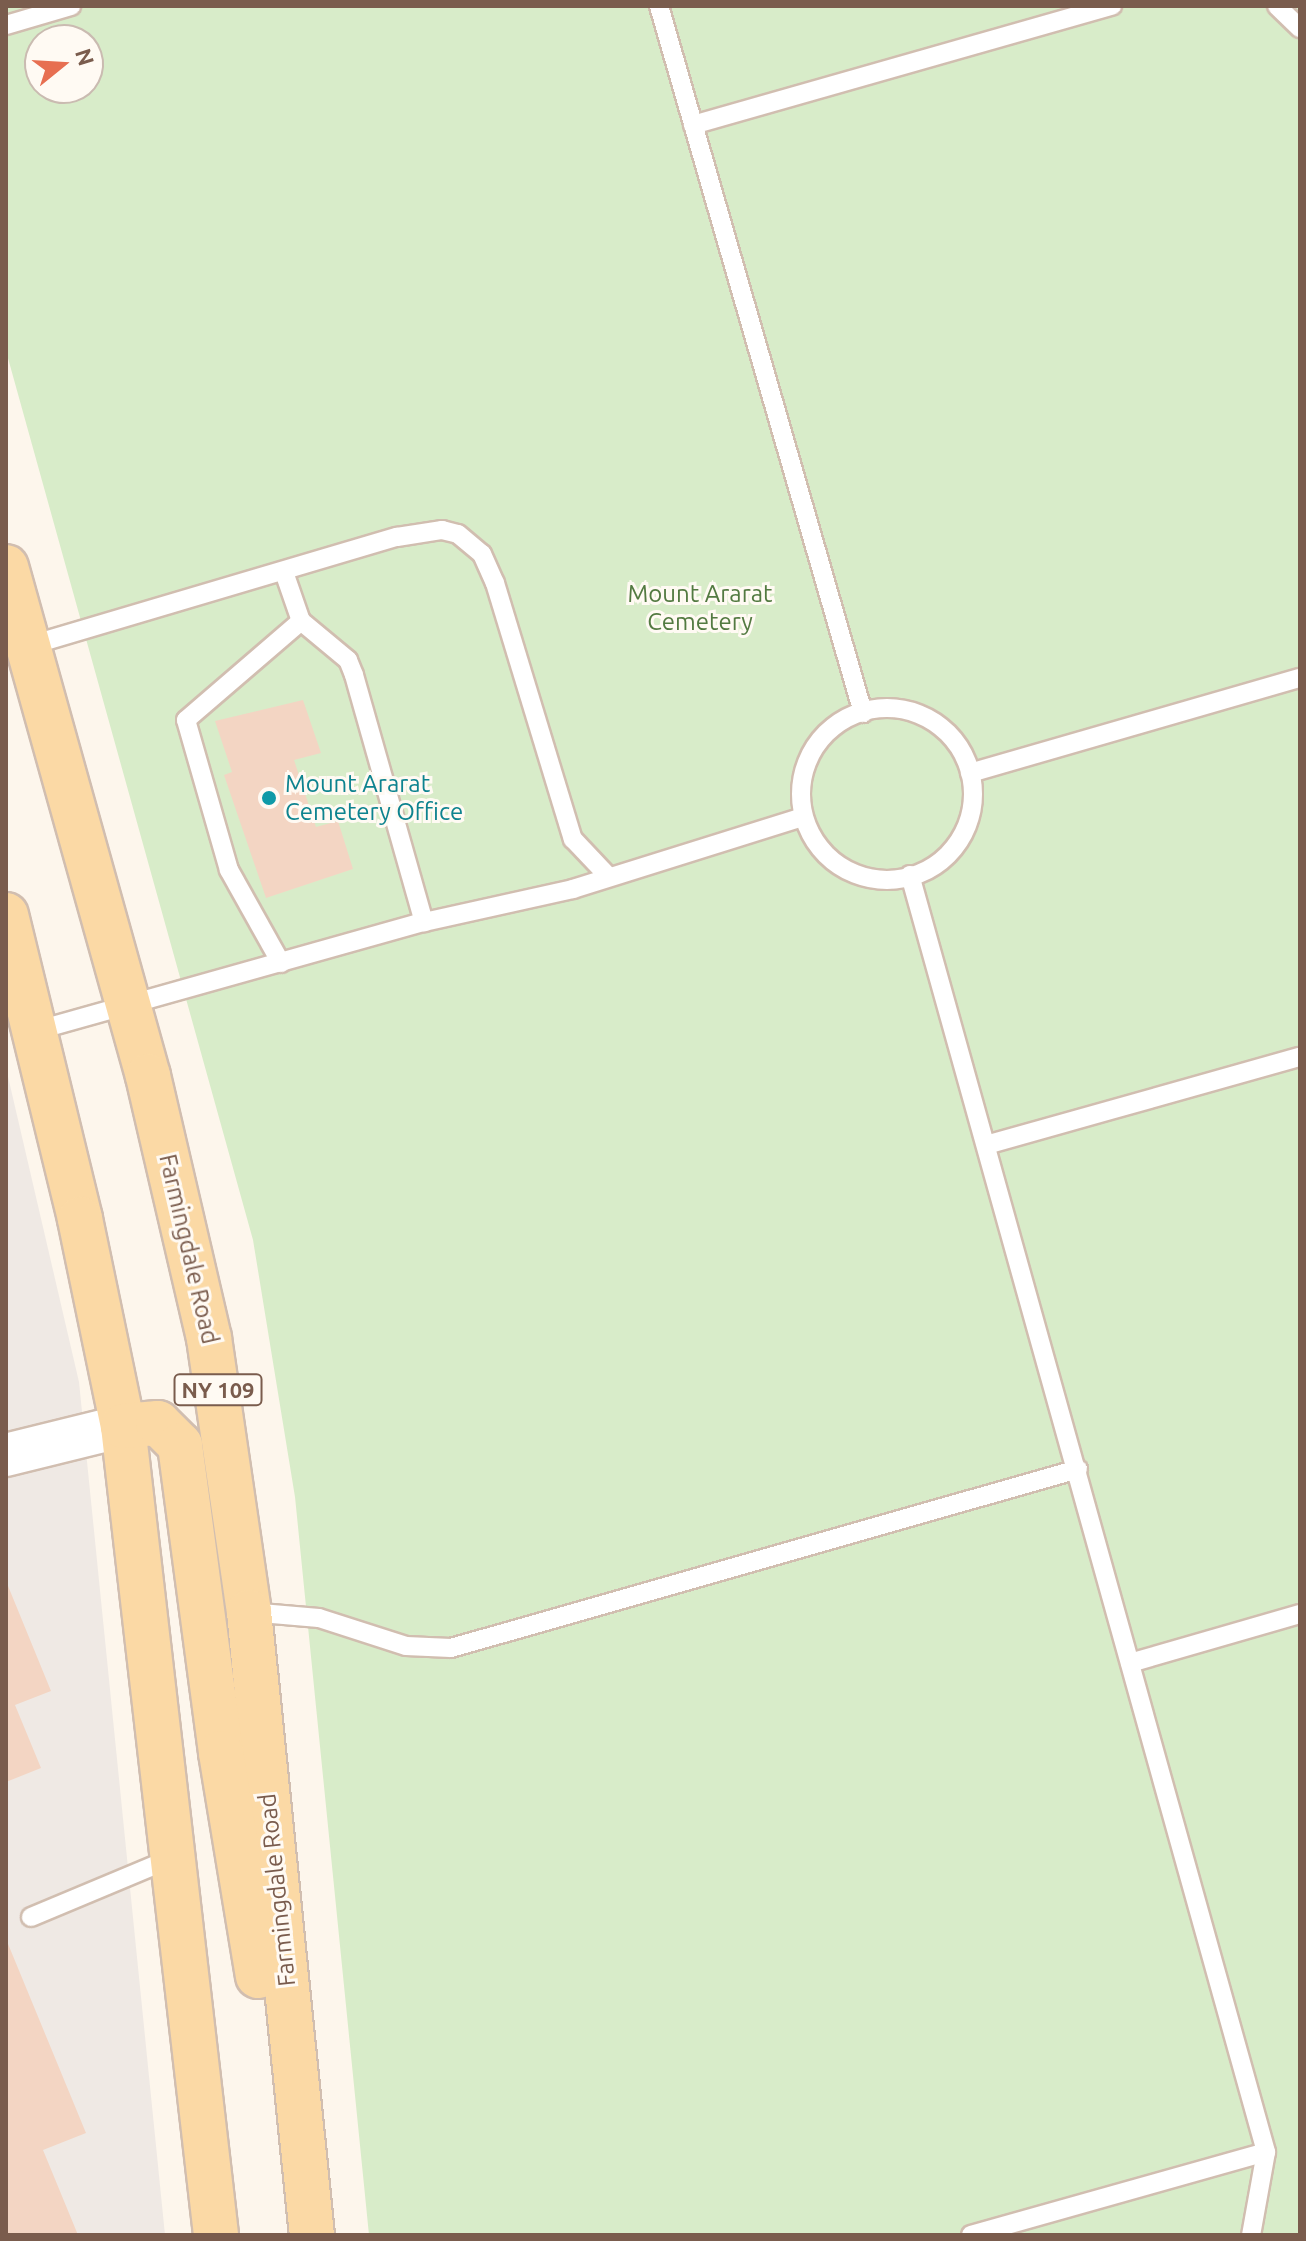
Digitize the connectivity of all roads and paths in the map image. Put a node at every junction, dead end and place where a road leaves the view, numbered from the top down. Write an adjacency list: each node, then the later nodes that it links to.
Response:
1 (71, 6): 5 (lane)
2 (659, 6): 7 (lane)
3 (1112, 6): 7 (lane)
4 (1277, 6): 6 (lane)
5 (6, 25)
6 (1300, 28)
7 (693, 125): 13 (lane)
8 (6, 567): 11 (main road, Farmingdale Road / NY 109)
9 (284, 572): 10 (lane); 11 (lane); 16 (lane)
10 (301, 621): 19 (lane); 20 (lane)
11 (28, 646): 21 (main road, Farmingdale Road / NY 109)
12 (1300, 678): 14 (lane)
13 (863, 713): 14 (lane); 15 (lane)
14 (970, 773): 17 (lane)
15 (803, 817): 16 (lane); 17 (lane)
16 (607, 875): 19 (lane)
17 (910, 875): 24 (lane)
18 (6, 915): 22 (main road)
19 (424, 922): 20 (lane)
20 (281, 963): 21 (lane)
21 (129, 1006): 22 (lane); 28 (main road, Farmingdale Road / NY 109)
22 (35, 1031): 25 (main road)
23 (1300, 1057): 24 (lane)
24 (986, 1145): 27 (lane)
25 (123, 1426): 26 (street); 31 (main road); 33 (main road)
26 (6, 1455)
27 (1078, 1469): 28 (lane); 30 (lane)
28 (249, 1612): 33 (main road, Farmingdale Road / NY 109)
29 (1300, 1614): 30 (lane)
30 (1130, 1663): 34 (lane)
31 (172, 1858): 32 (lane); 35 (main road)
32 (31, 1917)
33 (296, 2088): 36 (main road, Farmingdale Road / NY 109)
34 (1266, 2152): 37 (lane); 38 (lane)
35 (216, 2235)
36 (312, 2235)
37 (971, 2235)
38 (1251, 2235)

